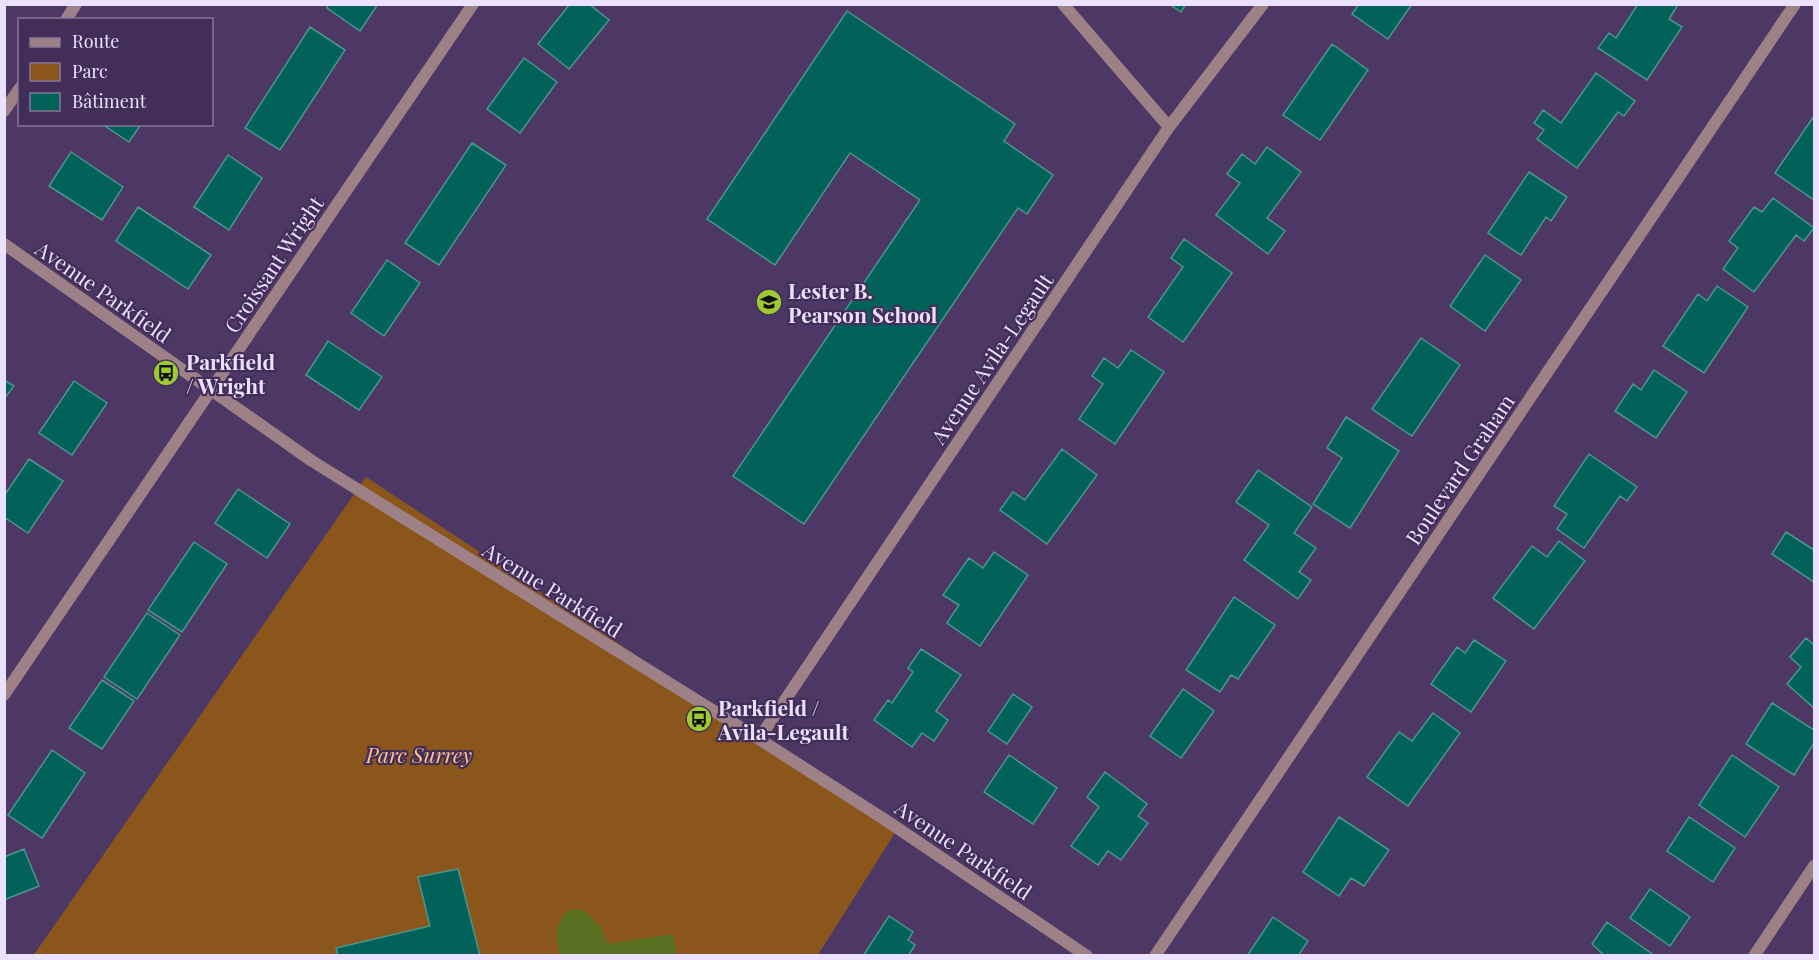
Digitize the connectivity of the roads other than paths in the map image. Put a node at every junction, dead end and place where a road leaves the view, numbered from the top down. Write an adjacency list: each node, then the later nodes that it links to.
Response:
1 (76, 4): 6 (street)
2 (473, 4): 11 (street, Croissant Wright)
3 (1063, 4): 9 (street)
4 (1263, 4): 9 (street, Avenue Avila-Legault)
5 (1795, 4): 16 (street, Boulevard Graham)
6 (67, 18)
7 (18, 91): 8 (street)
8 (4, 111)
9 (1169, 127): 13 (street, Avenue Avila-Legault)
10 (4, 244): 11 (street, Avenue Parkfield)
11 (210, 390): 12 (street, Croissant Wright); 13 (street, Avenue Parkfield)
12 (4, 695)
13 (759, 739): 15 (street, Avenue Parkfield)
14 (1815, 866): 17 (street)
15 (1088, 956)
16 (1155, 956)
17 (1754, 956)

